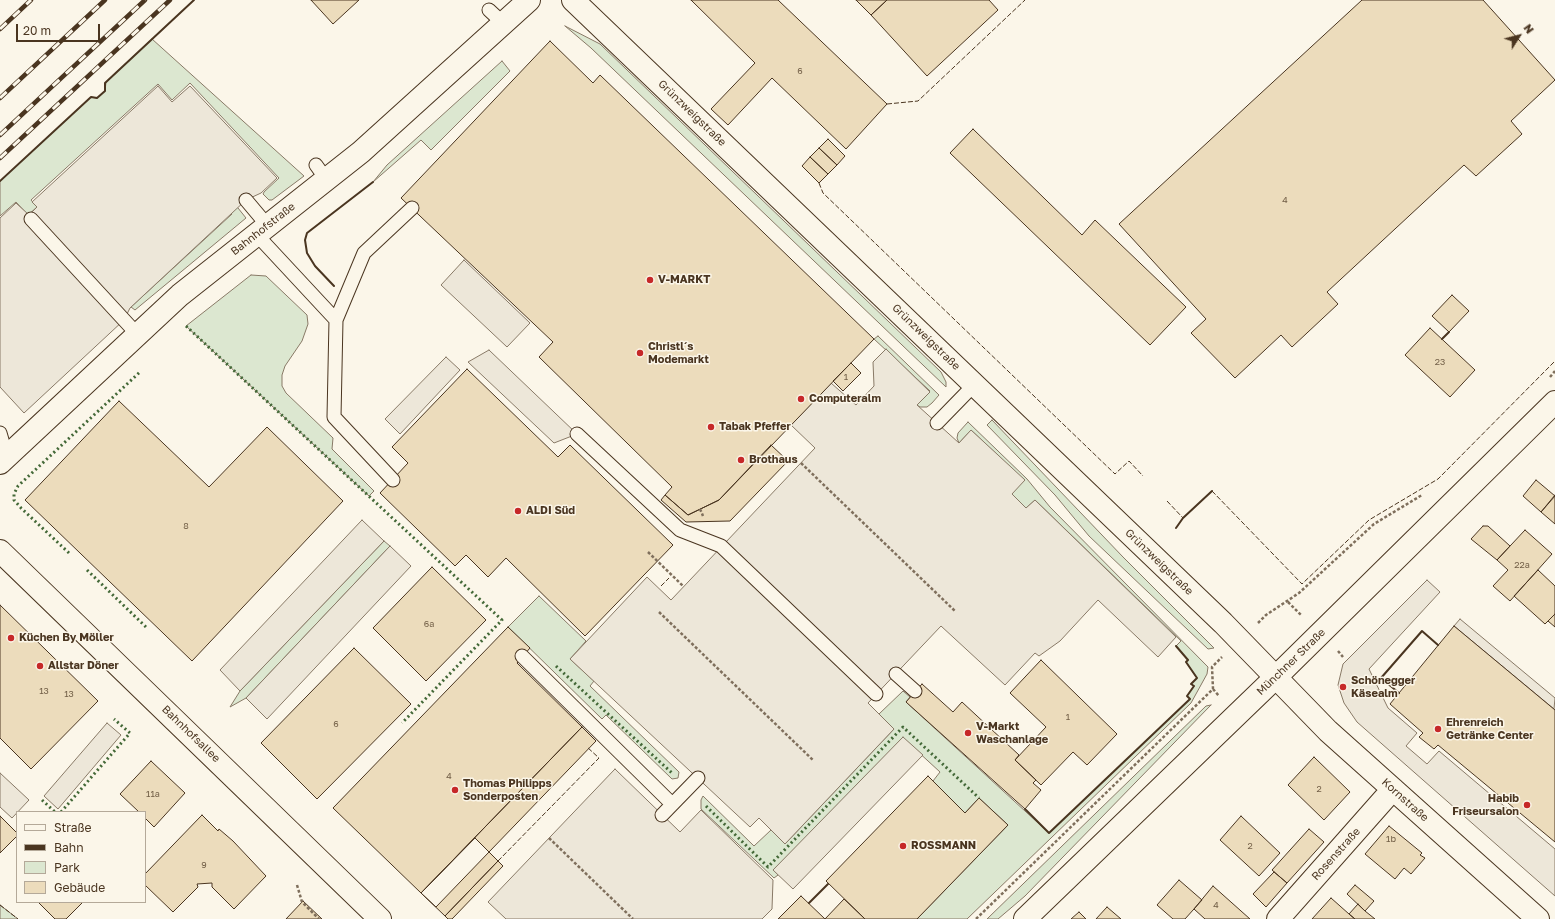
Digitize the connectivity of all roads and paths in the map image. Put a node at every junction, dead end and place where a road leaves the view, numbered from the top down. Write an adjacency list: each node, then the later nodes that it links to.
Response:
1 (530, 0): 6 (street, Bahnhofstraße)
2 (573, 0): 11 (street, Grünzweigstraße)
3 (246, 200): 6 (lane)
4 (412, 208): 7 (lane)
5 (30, 219): 8 (lane)
6 (262, 229): 7 (lane); 8 (street, Bahnhofstraße)
7 (336, 320): 18 (lane)
8 (137, 334): 16 (street, Bahnhofstraße)
9 (1555, 371): 10 (path)
10 (1544, 382)
11 (975, 384): 13 (lane); 29 (street, Grünzweigstraße)
12 (1555, 402): 29 (street, Münchner Straße)
13 (937, 423)
14 (0, 434): 16 (lane)
15 (577, 434): 31 (lane)
16 (3, 460)
17 (800, 463): 23 (path)
18 (393, 480)
19 (1427, 492): 25 (path)
20 (0, 551): 40 (street, Bahnhofsallee)
21 (648, 552): 22 (path)
22 (683, 586)
23 (955, 611)
24 (659, 612): 32 (path)
25 (1266, 615)
26 (522, 656): 35 (lane)
27 (1212, 667): 42 (path)
28 (896, 674): 30 (lane)
29 (1276, 677): 34 (street, Kornstraße); 43 (street, Münchner Straße)
30 (915, 691)
31 (876, 694)
32 (814, 761)
33 (698, 778): 35 (lane)
34 (1393, 789): 44 (street, Rosenstraße); 45 (street, Kornstraße)
35 (672, 804): 36 (lane)
36 (662, 815)
37 (549, 838): 41 (path)
38 (297, 885): 39 (path)
39 (319, 919)
40 (380, 919)
41 (633, 919)
42 (976, 919)
43 (1025, 919)
44 (1278, 919)
45 (1538, 919)

